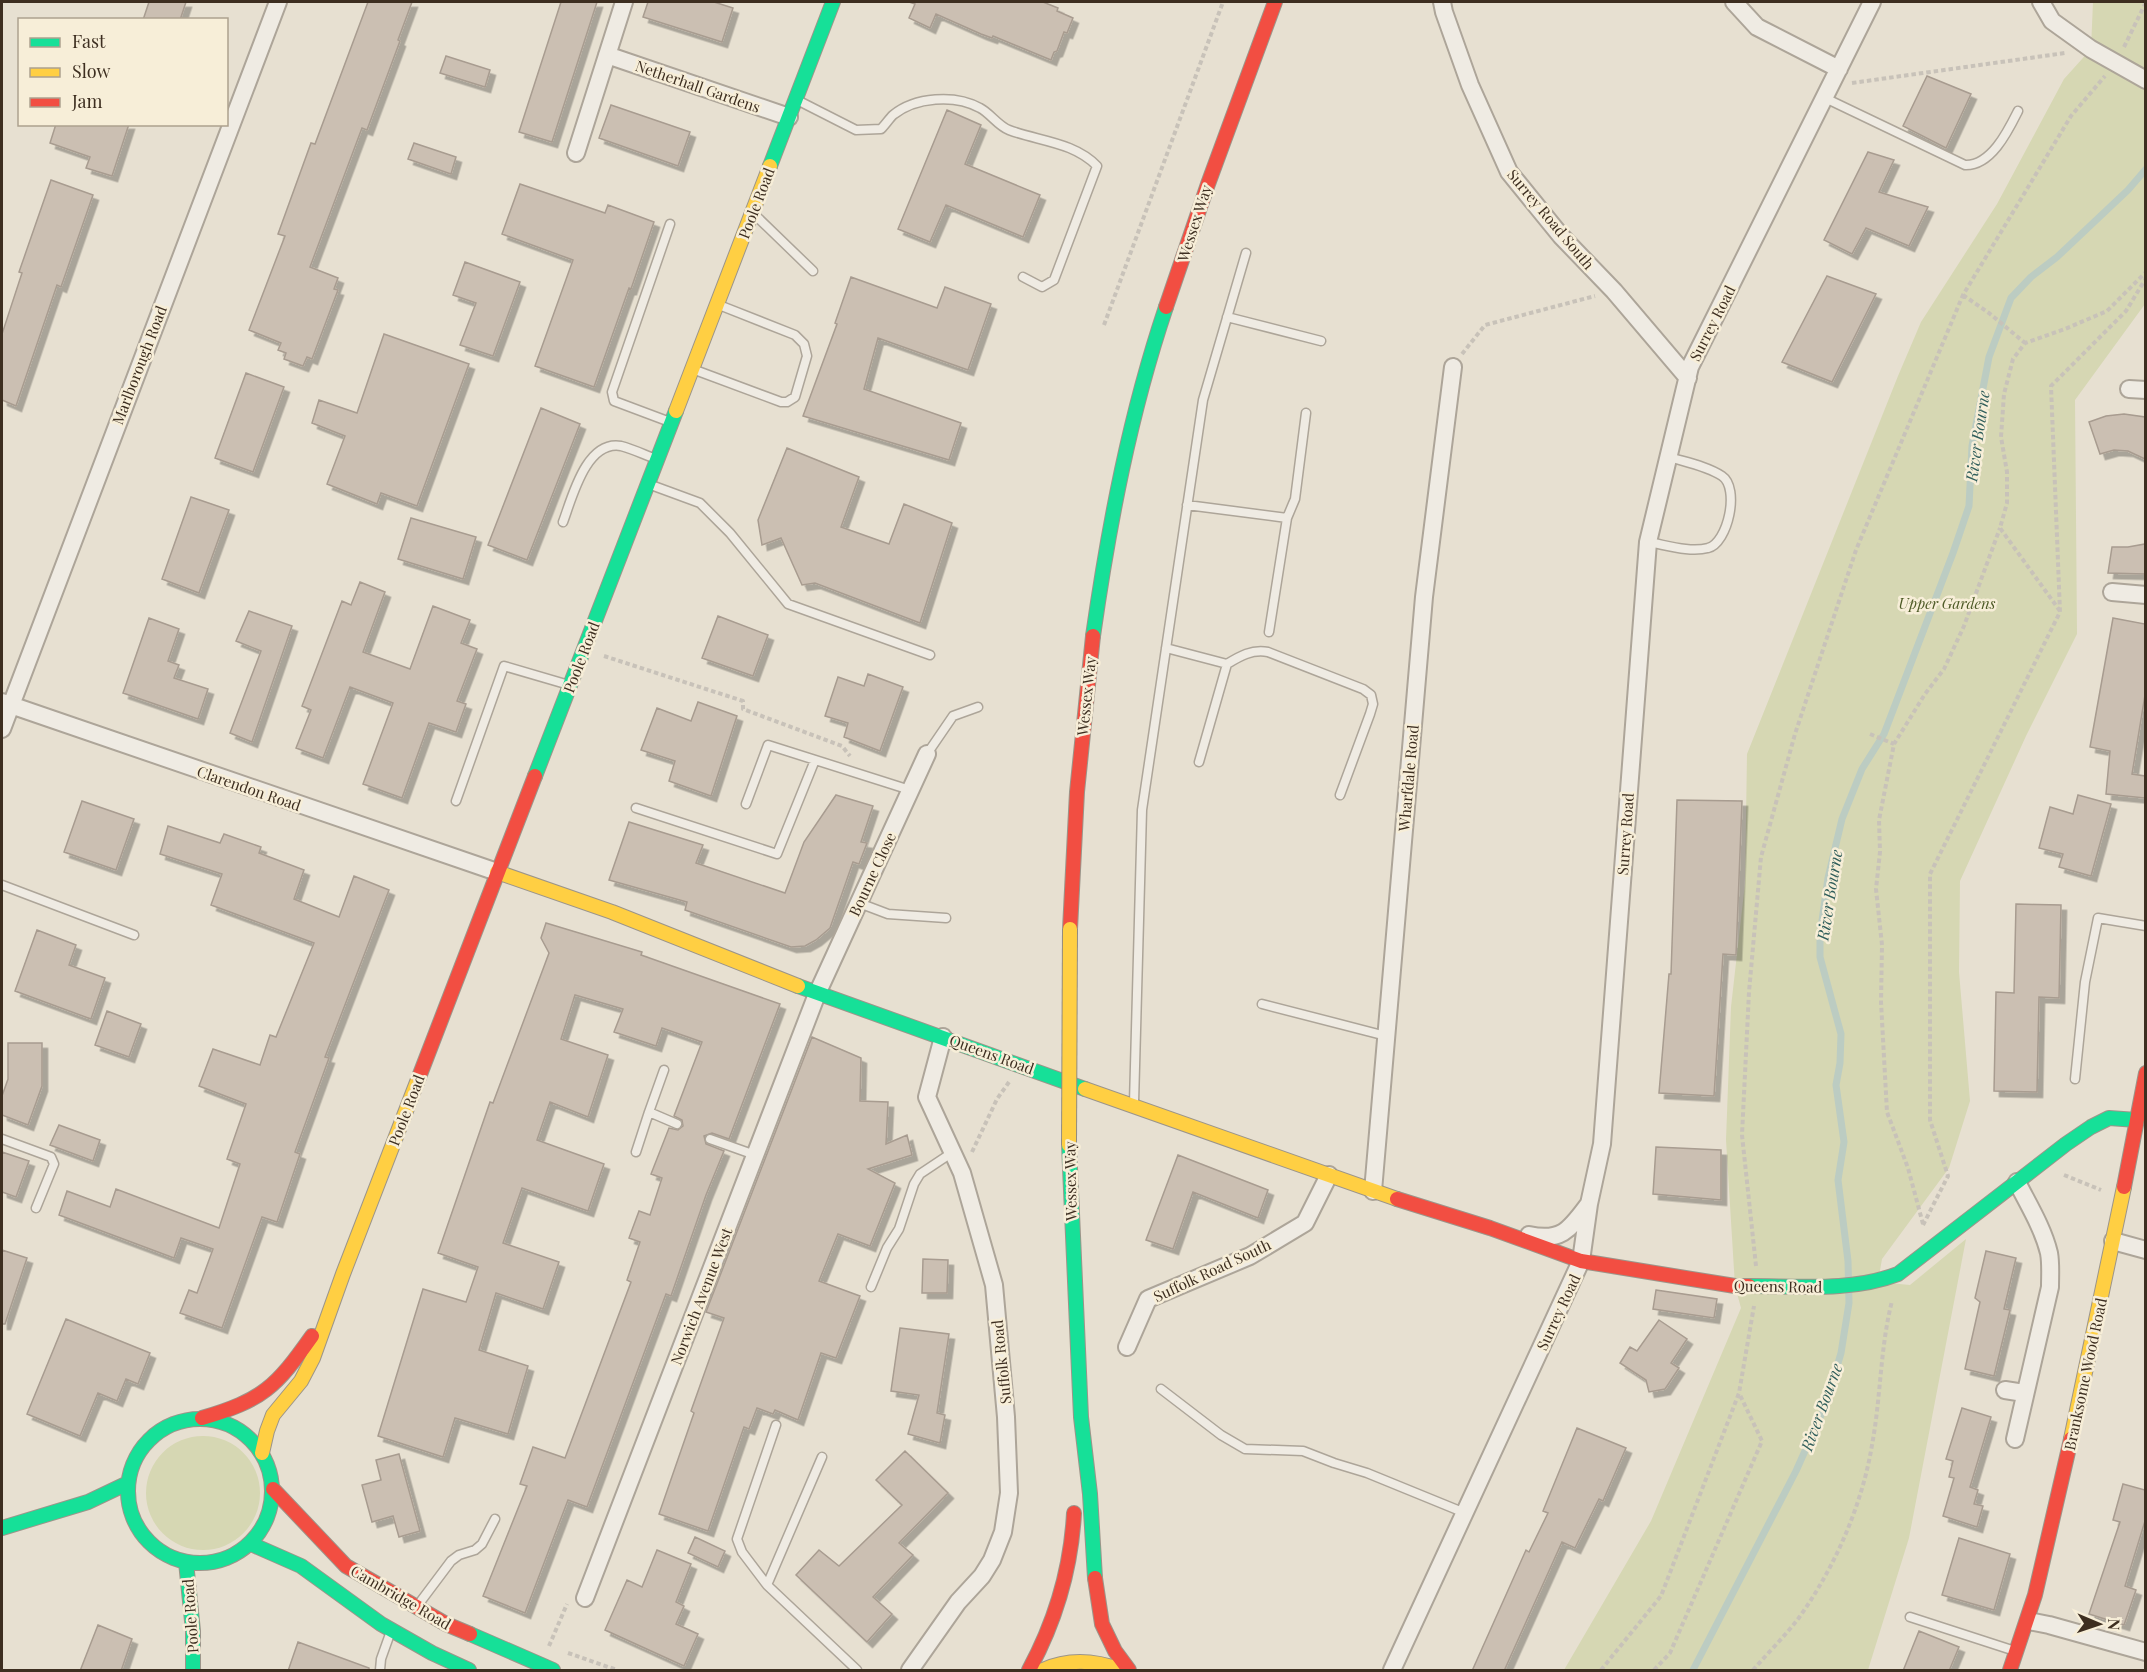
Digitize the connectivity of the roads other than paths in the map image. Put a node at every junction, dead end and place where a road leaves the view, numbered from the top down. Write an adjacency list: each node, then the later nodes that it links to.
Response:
1 (278, 2): 44 (street, Marlborough Road)
2 (624, 2): 9 (street)
3 (834, 2): 13 (main road, Poole Road)
4 (1275, 2): 92 (main road, Wessex Way, bridge)
5 (1442, 2): 27 (street, Surrey Road South)
6 (1734, 2): 10 (street)
7 (1872, 2): 10 (street, Surrey Road)
8 (2041, 2): 11 (street)
9 (607, 56): 15 (street, Netherhall Gardens); 16 (street)
10 (1839, 69): 12 (street, Surrey Road)
11 (2145, 80)
12 (1828, 92): 14 (lane); 27 (street, Surrey Road)
13 (795, 99): 15 (main road, Poole Road); 21 (lane)
14 (2018, 111)
15 (789, 117): 17 (main road, Poole Road)
16 (576, 153)
17 (752, 211): 20 (lane); 22 (main road, Poole Road)
18 (670, 224): 29 (lane)
19 (1246, 253): 23 (lane)
20 (813, 271)
21 (1023, 277)
22 (716, 305): 26 (main road, Poole Road); 26 (lane)
23 (1227, 317): 24 (lane); 33 (lane)
24 (1321, 341)
25 (1453, 367): 63 (street, Wharfdale Road)
26 (692, 369): 29 (main road, Poole Road)
27 (1688, 378): 30 (street, Surrey Road)
28 (1306, 413): 34 (lane)
29 (671, 422): 31 (main road, Poole Road)
30 (1669, 457): 36 (street, Surrey Road); 36 (lane)
31 (657, 459): 32 (main road, Poole Road); 35 (lane)
32 (647, 484): 41 (lane); 43 (main road, Poole Road)
33 (1187, 505): 34 (lane); 40 (lane)
34 (1287, 518): 39 (lane)
35 (563, 522)
36 (1648, 542): 80 (street, Surrey Road)
37 (2112, 592): 38 (street)
38 (2145, 595)
39 (1269, 632)
40 (1166, 648): 42 (lane); 68 (lane)
41 (930, 655)
42 (1227, 664): 49 (lane); 51 (lane)
43 (570, 685): 52 (lane); 55 (main road, Poole Road)
44 (5, 703): 46 (street, Marlborough Road); 55 (street, Clarendon Road)
45 (978, 707): 47 (lane)
46 (2, 729)
47 (927, 754): 50 (street, Bourne Close)
48 (815, 760): 50 (lane); 53 (lane); 54 (lane)
49 (1198, 762)
50 (910, 790): 57 (street, Bourne Close)
51 (1340, 795)
52 (456, 801)
53 (746, 804)
54 (636, 808)
55 (497, 872): 61 (main road, Queens Road); 87 (main road, Poole Road)
56 (2, 885): 60 (lane)
57 (859, 903): 58 (lane); 61 (street, Bourne Close)
58 (946, 918)
59 (2145, 926): 67 (lane)
60 (134, 935)
61 (817, 994): 64 (main road, Queens Road); 76 (street, Norwich Avenue West)
62 (1262, 1004): 63 (lane)
63 (1386, 1036): 79 (street, Wharfdale Road)
64 (943, 1037): 68 (main road, Queens Road); 75 (street, Suffolk Road)
65 (664, 1070): 69 (lane)
66 (2145, 1073): 70 (main road, Branksome Wood Road)
67 (2075, 1079)
68 (1134, 1107): 77 (main road, Queens Road)
69 (649, 1113): 71 (lane); 74 (lane)
70 (2137, 1120): 78 (main road, Queens Road); 83 (main road, Branksome Wood Road)
71 (677, 1124)
72 (2, 1139): 81 (lane)
73 (710, 1139): 76 (lane)
74 (636, 1152)
75 (953, 1152): 86 (lane); 120 (street, Suffolk Road)
76 (755, 1155): 108 (street, Norwich Avenue West)
77 (1329, 1175): 79 (main road, Queens Road); 88 (street, Suffolk Road South)
78 (2017, 1182): 85 (main road, Queens Road); 91 (street)
79 (1373, 1191): 82 (main road, Queens Road)
80 (1589, 1204): 82 (street, Queens Road); 85 (street, Surrey Road)
81 (36, 1208)
82 (1490, 1228): 85 (main road, Queens Road)
83 (2113, 1241): 84 (street); 111 (main road, Branksome Wood Road)
84 (2145, 1250)
85 (1581, 1261): 102 (street, Surrey Road)
86 (871, 1287)
87 (328, 1312): 93 (main road, Poole Road); 96 (main road, Poole Road)
88 (1127, 1347)
89 (1161, 1389): 102 (lane)
90 (2005, 1390): 91 (street)
91 (2024, 1394): 95 (street)
92 (1081, 1417): 98 (main road, Wessex Way); 124 (main road, Wessex Way)
93 (198, 1419): 96 (main road); 99 (main road)
94 (776, 1425): 107 (lane)
95 (2015, 1439)
96 (262, 1453): 100 (main road)
97 (822, 1457): 107 (lane)
98 (1074, 1477)
99 (129, 1483): 104 (main road); 106 (main road)
100 (273, 1489): 105 (main road); 109 (main road, Cambridge Road)
101 (1074, 1500): 121 (main road)
102 (1464, 1513): 125 (street, Surrey Road)
103 (495, 1519): 109 (lane)
104 (2, 1528)
105 (251, 1544): 106 (main road); 112 (main road, Cambridge Road)
106 (186, 1562): 115 (main road, Poole Road)
107 (768, 1585): 119 (lane)
108 (585, 1598)
109 (417, 1606): 118 (main road, Cambridge Road)
110 (1910, 1617): 113 (lane)
111 (2028, 1621): 113 (main road, Branksome Wood Road); 114 (street)
112 (391, 1630): 116 (lane); 117 (main road, Cambridge Road)
113 (2018, 1652): 126 (main road, Branksome Wood Road)
114 (2145, 1652)
115 (193, 1671)
116 (380, 1671)
117 (469, 1671)
118 (553, 1671)
119 (857, 1671)
120 (910, 1671)
121 (1029, 1671)
122 (1043, 1671): 123 (main road)
123 (1120, 1671)
124 (1129, 1671)
125 (1392, 1671)
126 (2010, 1671)

